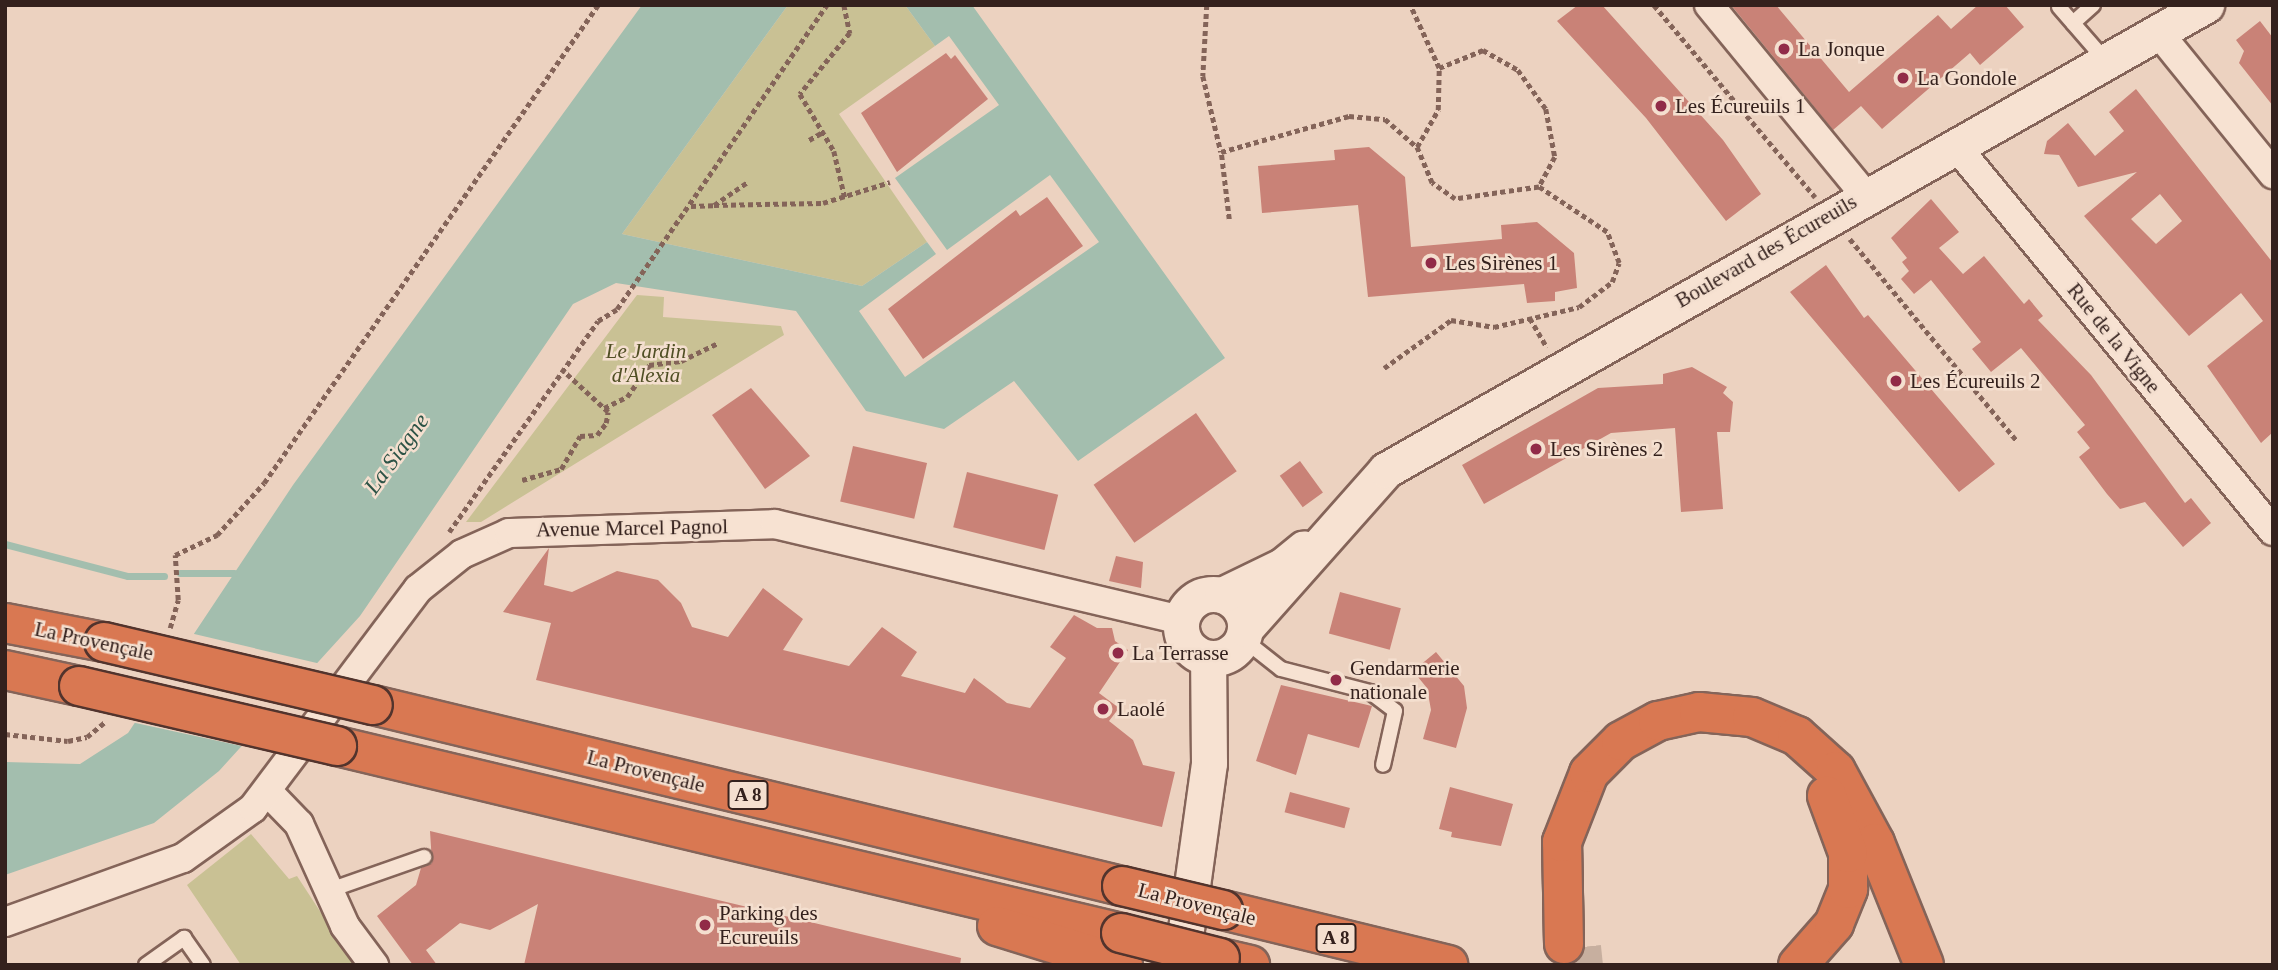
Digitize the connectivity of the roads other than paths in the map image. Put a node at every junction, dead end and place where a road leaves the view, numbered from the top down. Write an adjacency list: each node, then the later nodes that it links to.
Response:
1 (1710, 5): 10 (street)
2 (2093, 5): 5 (lane)
3 (2206, 5): 6 (street, Boulevard des Écureuils)
4 (2059, 7): 5 (lane)
5 (2073, 23): 7 (lane)
6 (2158, 32): 7 (street, Boulevard des Écureuils); 9 (street)
7 (2106, 61): 8 (street, Boulevard des Écureuils)
8 (1955, 145): 10 (street, Boulevard des Écureuils); 12 (street, Rue de la Vigne)
9 (2273, 174)
10 (1865, 195): 11 (street, Boulevard des Écureuils)
11 (1342, 517): 13 (street, Boulevard des Écureuils); 16 (street, Boulevard des Écureuils)
12 (2273, 530)
13 (1222, 595): 14 (street); 16 (street)
14 (1182, 620): 17 (street); 20 (street, Avenue Marcel Pagnol)
15 (5, 623): 30 (highway, La Provençale / A 8, bridge)
16 (1244, 634): 17 (street); 19 (lane)
17 (1208, 658): 29 (street)
18 (5, 670): 24 (highway, A 8, bridge)
19 (1382, 765)
20 (269, 793): 22 (street); 23 (street, Avenue Marcel Pagnol)
21 (424, 857): 22 (lane)
22 (327, 891): 28 (street)
23 (5, 922)
24 (1122, 949): 25 (highway, A 8, bridge)
25 (1235, 961)
26 (146, 965): 27 (lane)
27 (203, 965)
28 (374, 965)
29 (1181, 965)
30 (1448, 965)
31 (1798, 965): 32 (highway)
32 (1924, 965)

